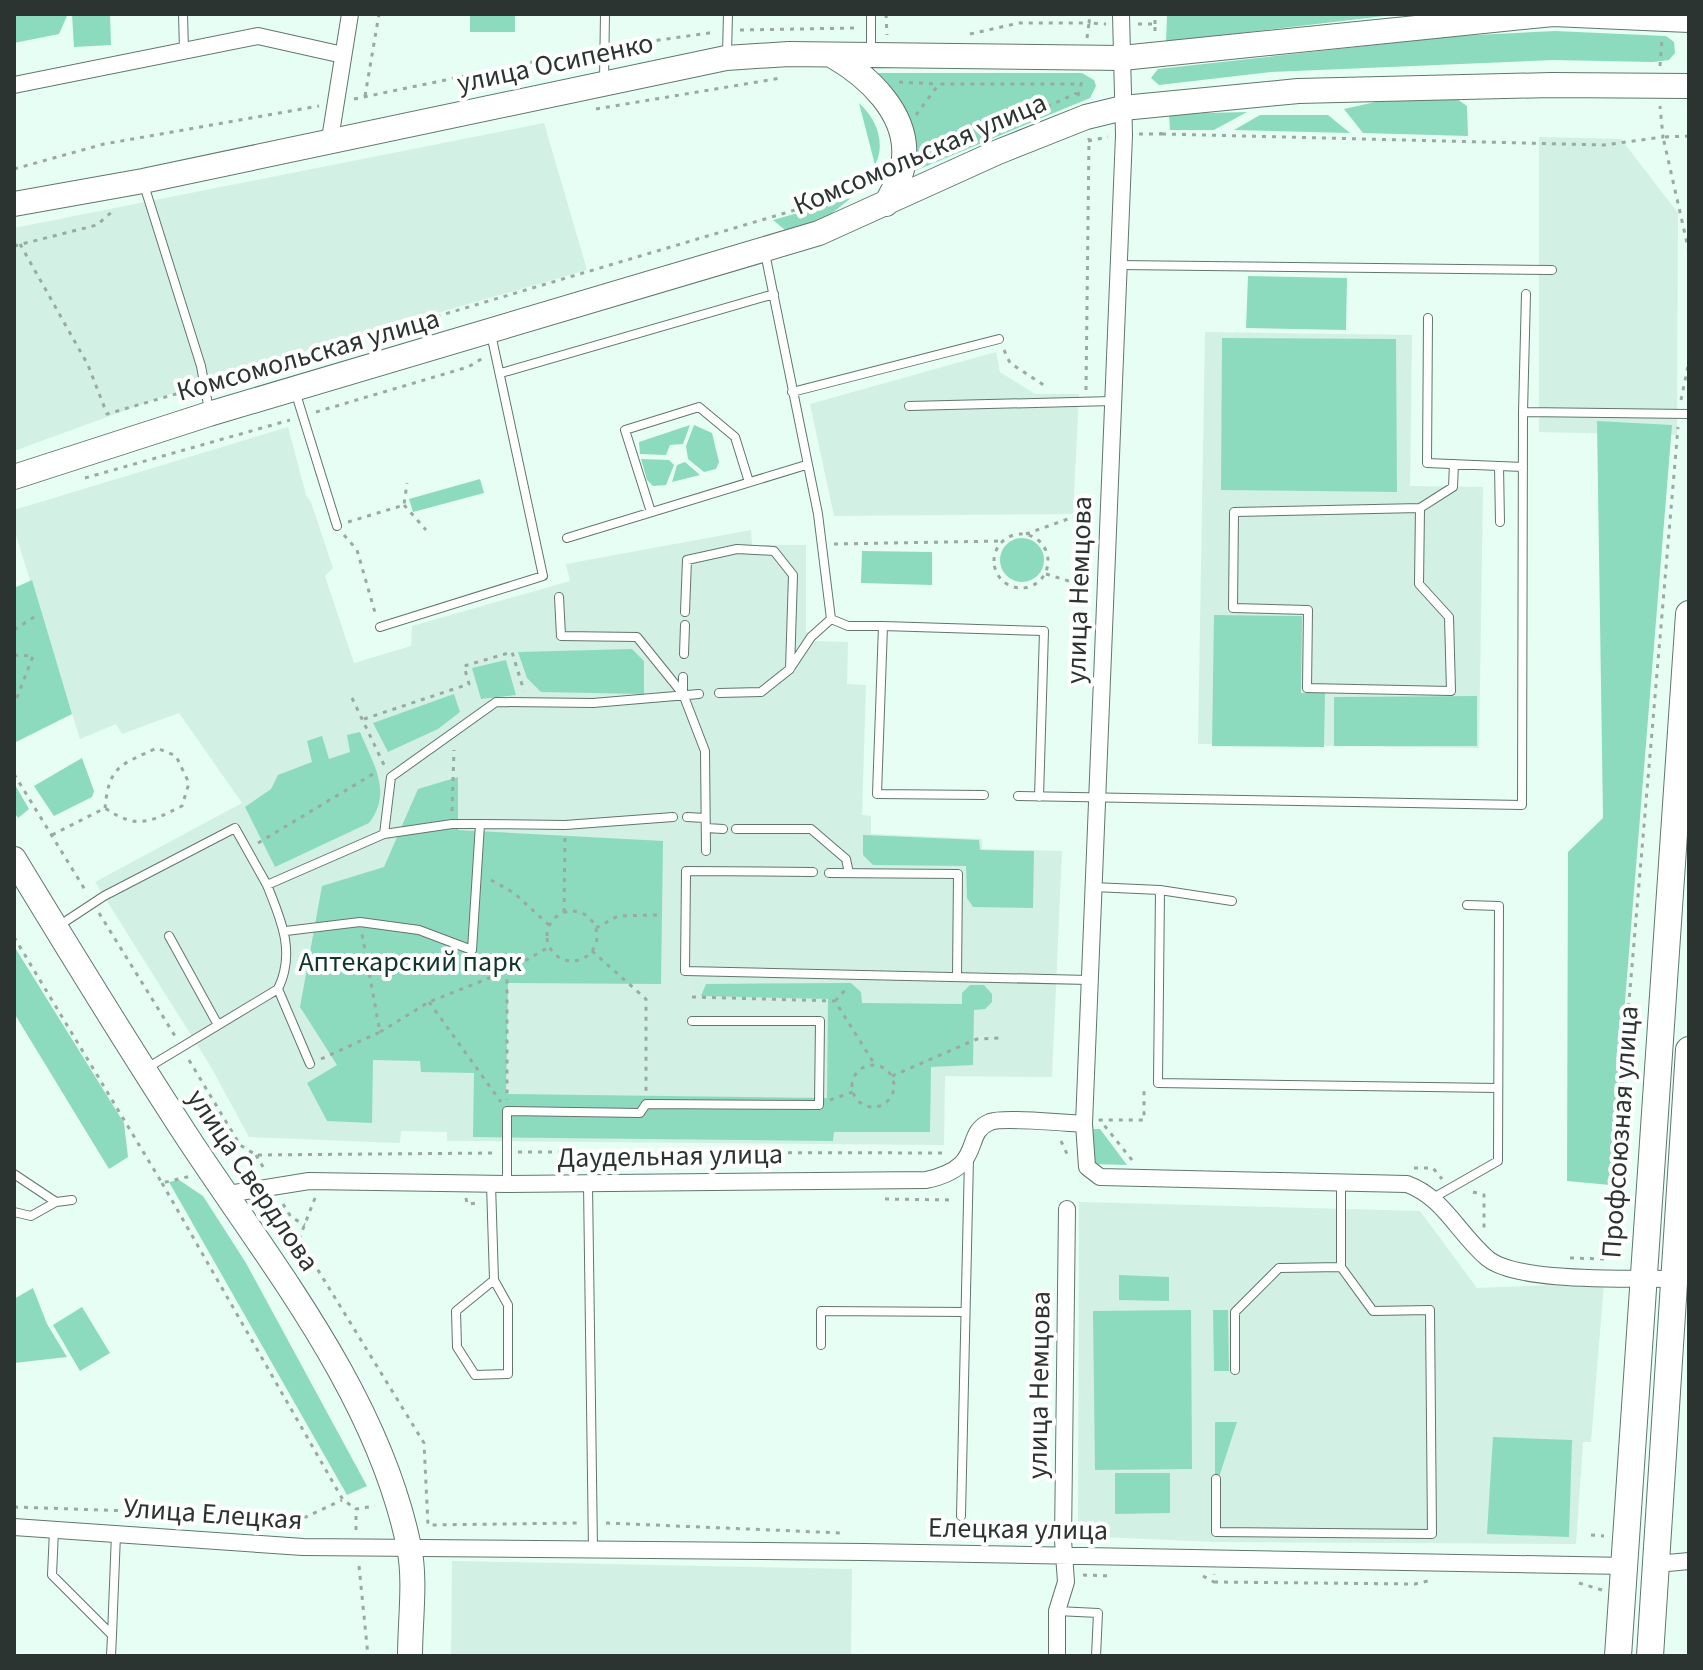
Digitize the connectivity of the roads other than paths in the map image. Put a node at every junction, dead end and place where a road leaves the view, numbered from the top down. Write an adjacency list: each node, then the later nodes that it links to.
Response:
1 (183, 14): 8 (lane)
2 (350, 14): 11 (street)
3 (605, 14): 14 (lane)
4 (728, 14): 12 (lane)
5 (871, 14): 10 (lane)
6 (1121, 14): 13 (street, улица Немцова)
7 (1689, 20): 13 (main road, улица Осипенко)
8 (184, 51): 11 (street); 15 (street)
9 (830, 54): 10 (main road, улица Осипенко); 12 (main road, улица Осипенко); 21 (main road)
10 (871, 54): 13 (main road, улица Осипенко)
11 (343, 55): 18 (street)
12 (726, 58): 14 (main road, улица Осипенко)
13 (1122, 58): 17 (street, улица Немцова)
14 (604, 84): 18 (main road, улица Осипенко)
15 (14, 85)
16 (1689, 86): 17 (main road, Комсомольская улица)
17 (1123, 108): 21 (main road, Комсомольская улица); 23 (street, улица Немцова)
18 (330, 139): 19 (main road, улица Осипенко)
19 (145, 190): 20 (main road, улица Осипенко); 36 (lane)
20 (14, 204)
21 (886, 204): 22 (main road, Комсомольская улица)
22 (764, 249): 25 (lane); 28 (main road, Комсомольская улица)
23 (1119, 265): 24 (lane); 33 (street, улица Немцова)
24 (1552, 270)
25 (774, 294): 30 (lane); 32 (lane)
26 (1526, 294): 35 (lane)
27 (1428, 318): 38 (lane)
28 (491, 333): 30 (lane); 31 (main road, Комсомольская улица)
29 (999, 339): 32 (lane)
30 (501, 373): 55 (lane)
31 (294, 391): 36 (main road, Комсомольская улица); 47 (lane)
32 (792, 392): 39 (lane)
33 (1113, 396): 34 (lane); 65 (street, улица Немцова)
34 (909, 406)
35 (1523, 412): 37 (lane); 41 (lane)
36 (209, 414): 42 (main road, Комсомольская улица)
37 (1684, 414)
38 (1454, 464): 40 (lane); 44 (lane)
39 (806, 465): 43 (lane); 52 (lane)
40 (1499, 466): 41 (lane); 46 (lane)
41 (1523, 467): 65 (lane)
42 (14, 477)
43 (749, 482): 45 (lane); 45 (lane)
44 (1420, 508): 44 (lane)
45 (651, 512): 48 (lane)
46 (1500, 522)
47 (337, 526)
48 (567, 538)
49 (559, 597): 60 (lane)
50 (685, 612): 57 (lane)
51 (1689, 614): 109 (main road, Профсоюзная улица)
52 (831, 619): 54 (lane); 57 (lane)
53 (685, 625): 56 (lane)
54 (883, 626): 62 (lane); 64 (lane)
55 (380, 627)
56 (684, 654)
57 (790, 669): 59 (lane)
58 (683, 677): 60 (lane)
59 (719, 693)
60 (683, 694): 61 (lane); 68 (lane); 73 (lane)
61 (699, 694)
62 (984, 795)
63 (1018, 796): 64 (lane)
64 (1039, 797): 65 (lane)
65 (1096, 797): 80 (street, улица Немцова)
66 (673, 817): 69 (lane)
67 (687, 817): 68 (lane)
68 (705, 818): 70 (lane)
69 (480, 824): 73 (lane); 85 (lane)
70 (706, 828): 71 (lane); 74 (lane)
71 (723, 829)
72 (736, 829): 78 (lane)
73 (384, 834): 79 (lane)
74 (706, 851)
75 (14, 859): 84 (main road, улица Свердлова)
76 (813, 872): 87 (lane)
77 (829, 873): 78 (lane)
78 (849, 873): 87 (lane)
79 (267, 885): 84 (lane); 85 (lane)
80 (1092, 887): 81 (lane); 88 (street, улица Немцова)
81 (1160, 890): 82 (lane); 95 (lane)
82 (1232, 901)
83 (1467, 905): 95 (lane)
84 (55, 928): 94 (main road, улица Свердлова)
85 (286, 931): 89 (lane)
86 (169, 936): 91 (lane)
87 (957, 977): 88 (lane)
88 (1089, 980): 96 (street, улица Немцова)
89 (278, 989): 91 (lane); 93 (lane)
90 (692, 1021): 101 (lane)
91 (218, 1025): 94 (lane)
92 (1689, 1050): 110 (main road)
93 (310, 1064)
94 (144, 1069): 102 (main road, улица Свердлова)
95 (1498, 1088): 103 (lane)
96 (1084, 1124): 97 (street, Даудельная улица); 99 (street, улица Немцова)
97 (969, 1157): 100 (street, Даудельная улица); 112 (lane)
98 (14, 1174): 105 (lane)
99 (1341, 1182): 103 (street); 108 (lane)
100 (588, 1183): 101 (street, Даудельная улица); 121 (lane)
101 (499, 1184): 102 (street, Даудельная улица); 111 (lane)
102 (228, 1194): 120 (main road, улица Свердлова)
103 (1433, 1198): 109 (street)
104 (72, 1200): 105 (lane)
105 (56, 1202): 107 (lane)
106 (1067, 1209): 122 (street, улица Немцова)
107 (14, 1212)
108 (1341, 1267): 114 (lane); 115 (lane)
109 (1642, 1278): 110 (street); 125 (main road, Профсоюзная улица)
110 (1673, 1279): 124 (main road)
111 (494, 1280): 111 (lane)
112 (965, 1312): 113 (lane); 116 (lane)
113 (821, 1345)
114 (1235, 1370)
115 (1216, 1479)
116 (961, 1516)
117 (14, 1527): 118 (street, Улица Елецкая)
118 (54, 1530): 119 (street, Улица Елецкая); 127 (lane)
119 (116, 1534): 120 (street, Улица Елецкая); 127 (lane)
120 (410, 1549): 121 (street, Елецкая улица); 129 (main road, улица Свердлова)
121 (593, 1550): 122 (street, Елецкая улица)
122 (1067, 1556): 125 (street, Елецкая улица); 126 (street, улица Немцова)
123 (1689, 1561): 124 (street)
124 (1657, 1564): 125 (main road); 133 (main road)
125 (1626, 1566): 132 (main road, Профсоюзная улица)
126 (1057, 1611): 130 (street, улица Немцова); 131 (lane)
127 (112, 1635): 128 (lane)
128 (111, 1656)
129 (410, 1656)
130 (1057, 1656)
131 (1096, 1656)
132 (1618, 1656)
133 (1650, 1656)

